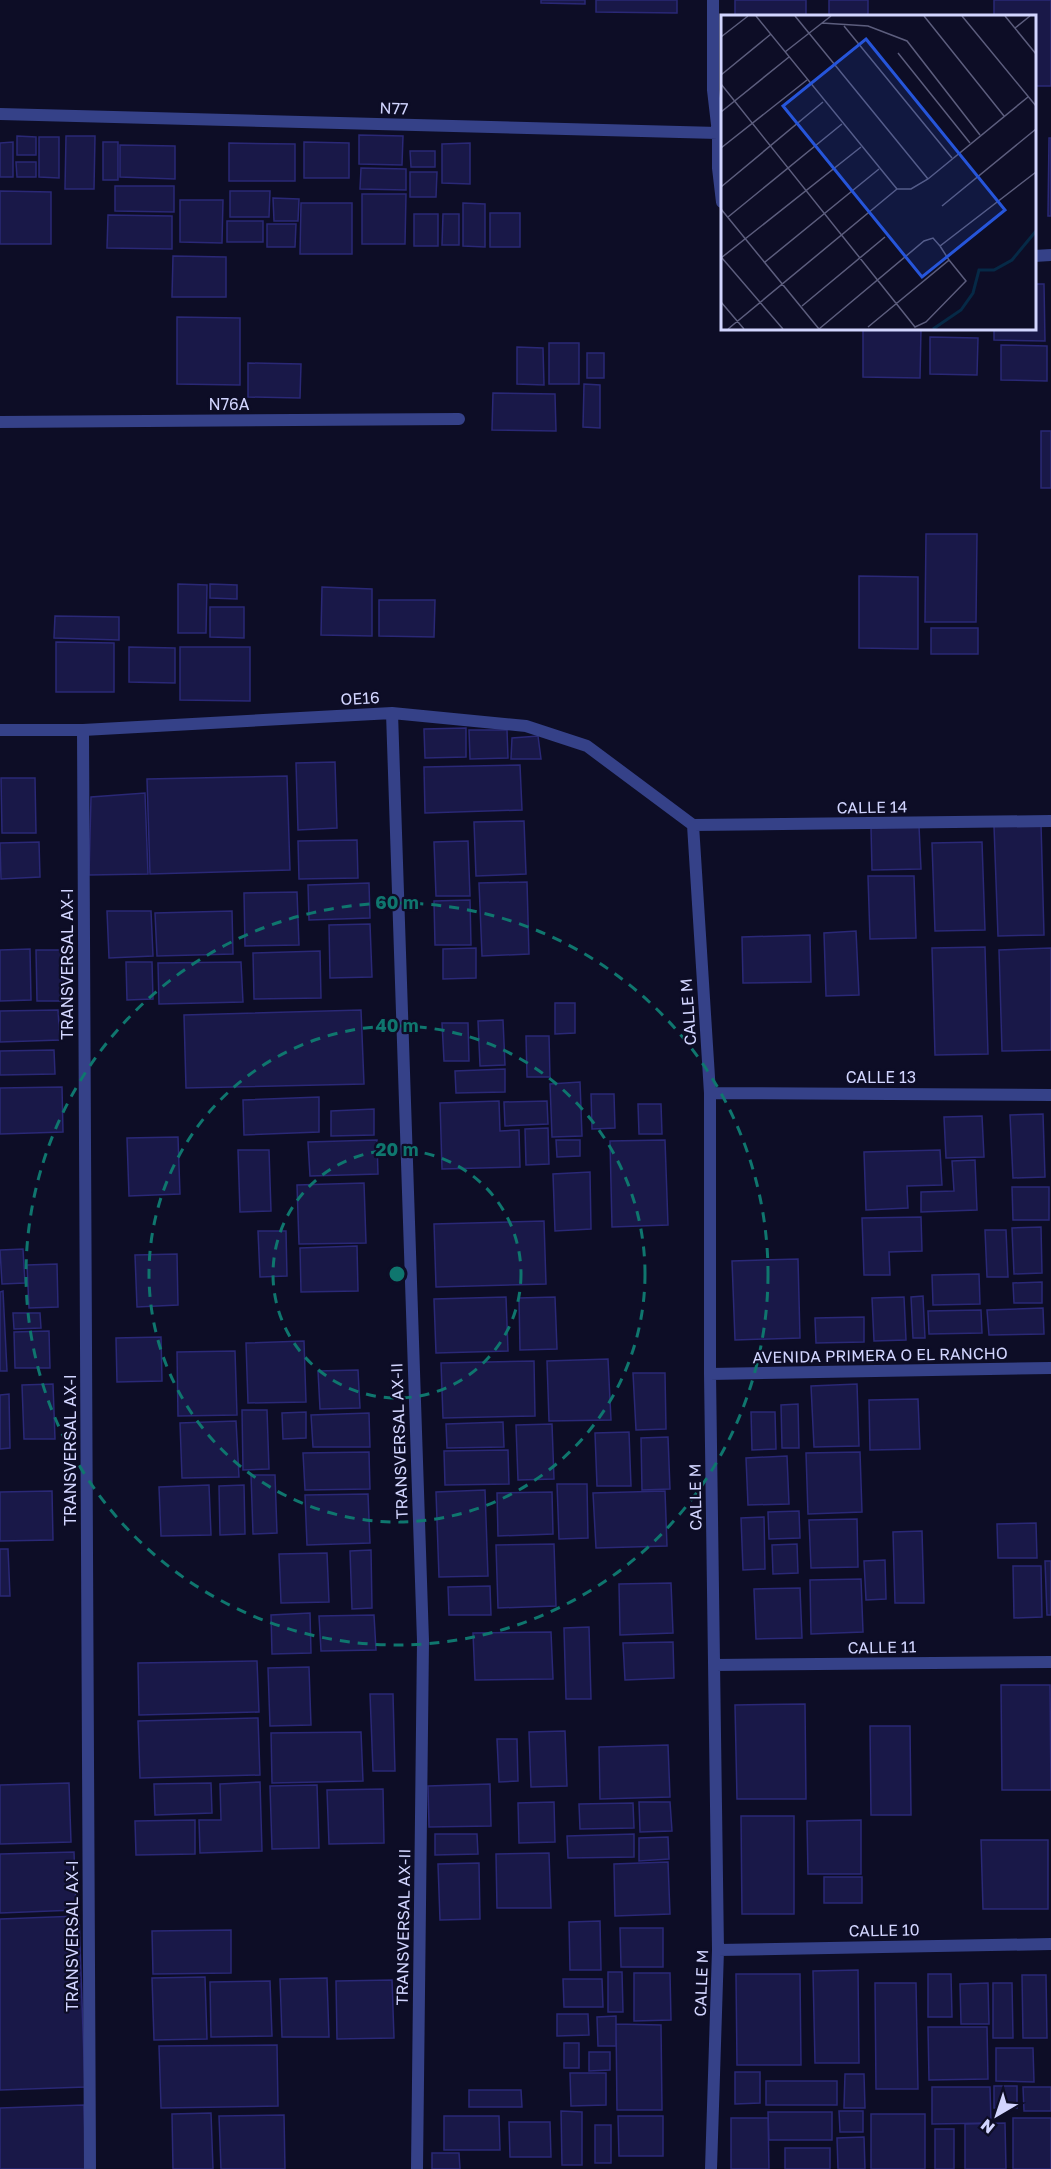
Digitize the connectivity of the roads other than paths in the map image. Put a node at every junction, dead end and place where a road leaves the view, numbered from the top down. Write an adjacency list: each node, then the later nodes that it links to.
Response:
1 (713, 0): 3 (street)
2 (0, 114): 3 (street, N77)
3 (718, 133): 4 (street)
4 (721, 188)
5 (1051, 255): 6 (street)
6 (1036, 256)
7 (459, 419): 8 (street, N76A)
8 (0, 422)
9 (392, 713): 11 (street, OE16); 13 (street, OE16); 23 (street, TRANSVERSAL AX-II)
10 (0, 730): 11 (street, OE16)
11 (83, 730): 22 (street, TRANSVERSAL AX-I)
12 (1051, 821): 13 (street, CALLE 14)
13 (693, 825): 14 (street, CALLE M)
14 (710, 1093): 15 (street, CALLE 13); 17 (street, CALLE M)
15 (1051, 1095)
16 (1051, 1368): 17 (street, AVENIDA PRIMERA O EL RANCHO)
17 (710, 1374): 19 (street, CALLE M)
18 (1051, 1662): 19 (street, CALLE 11)
19 (714, 1665): 21 (street, CALLE M)
20 (1051, 1944): 21 (street, CALLE 10)
21 (718, 1950): 24 (street, CALLE M)
22 (90, 2169)
23 (417, 2169)
24 (711, 2169)

